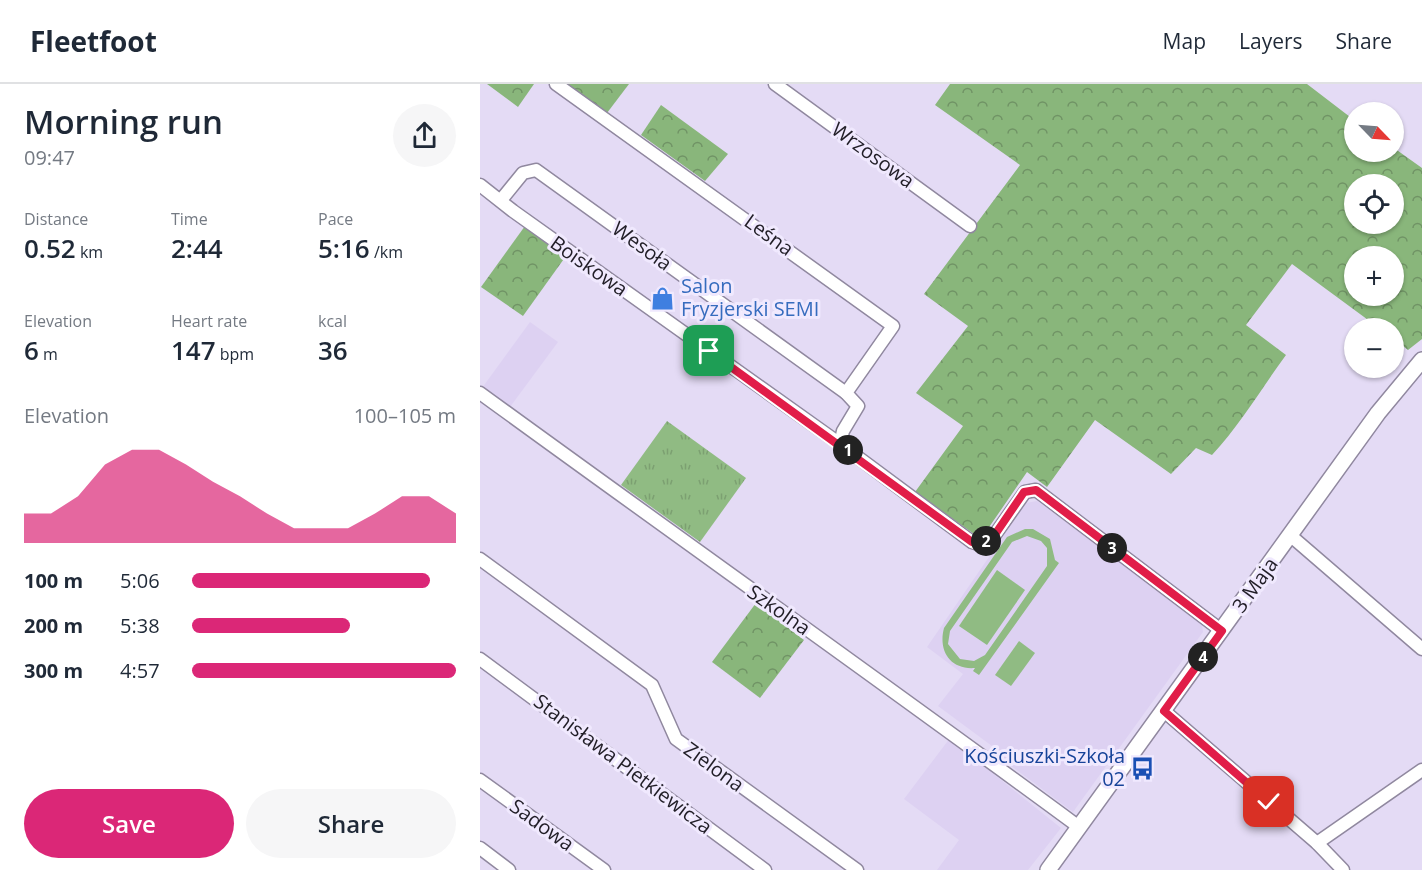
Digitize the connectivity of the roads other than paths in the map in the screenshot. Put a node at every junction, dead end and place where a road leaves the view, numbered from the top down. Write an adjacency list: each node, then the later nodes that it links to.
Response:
1 (556, 84): 8 (street, Leśna)
2 (775, 84): 5 (street, Wrzosowa)
3 (480, 185): 4 (street, Boiskowa)
4 (501, 200): 8 (street, Wesoła); 9 (street, Boiskowa)
5 (970, 226)
6 (1420, 366): 10 (street, 3 Maja)
7 (480, 393): 18 (street, Szkolna)
8 (846, 393): 9 (street)
9 (840, 444): 12 (street, Boiskowa)
10 (1291, 536): 12 (street, 3 Maja); 13 (street)
11 (480, 559): 24 (street, Zielona)
12 (1222, 631): 15 (street, 3 Maja)
13 (1422, 649)
14 (480, 659): 23 (street, Stanisława Pietkiewicza)
15 (1164, 711): 18 (street, 3 Maja); 19 (street)
16 (1422, 770): 19 (street)
17 (480, 780): 22 (street, Sadowa)
18 (1079, 827): 25 (street, 3 Maja)
19 (1317, 843): 26 (street)
20 (480, 848): 21 (street)
21 (509, 870)
22 (604, 870)
23 (765, 870)
24 (857, 870)
25 (1048, 870)
26 (1342, 870)

